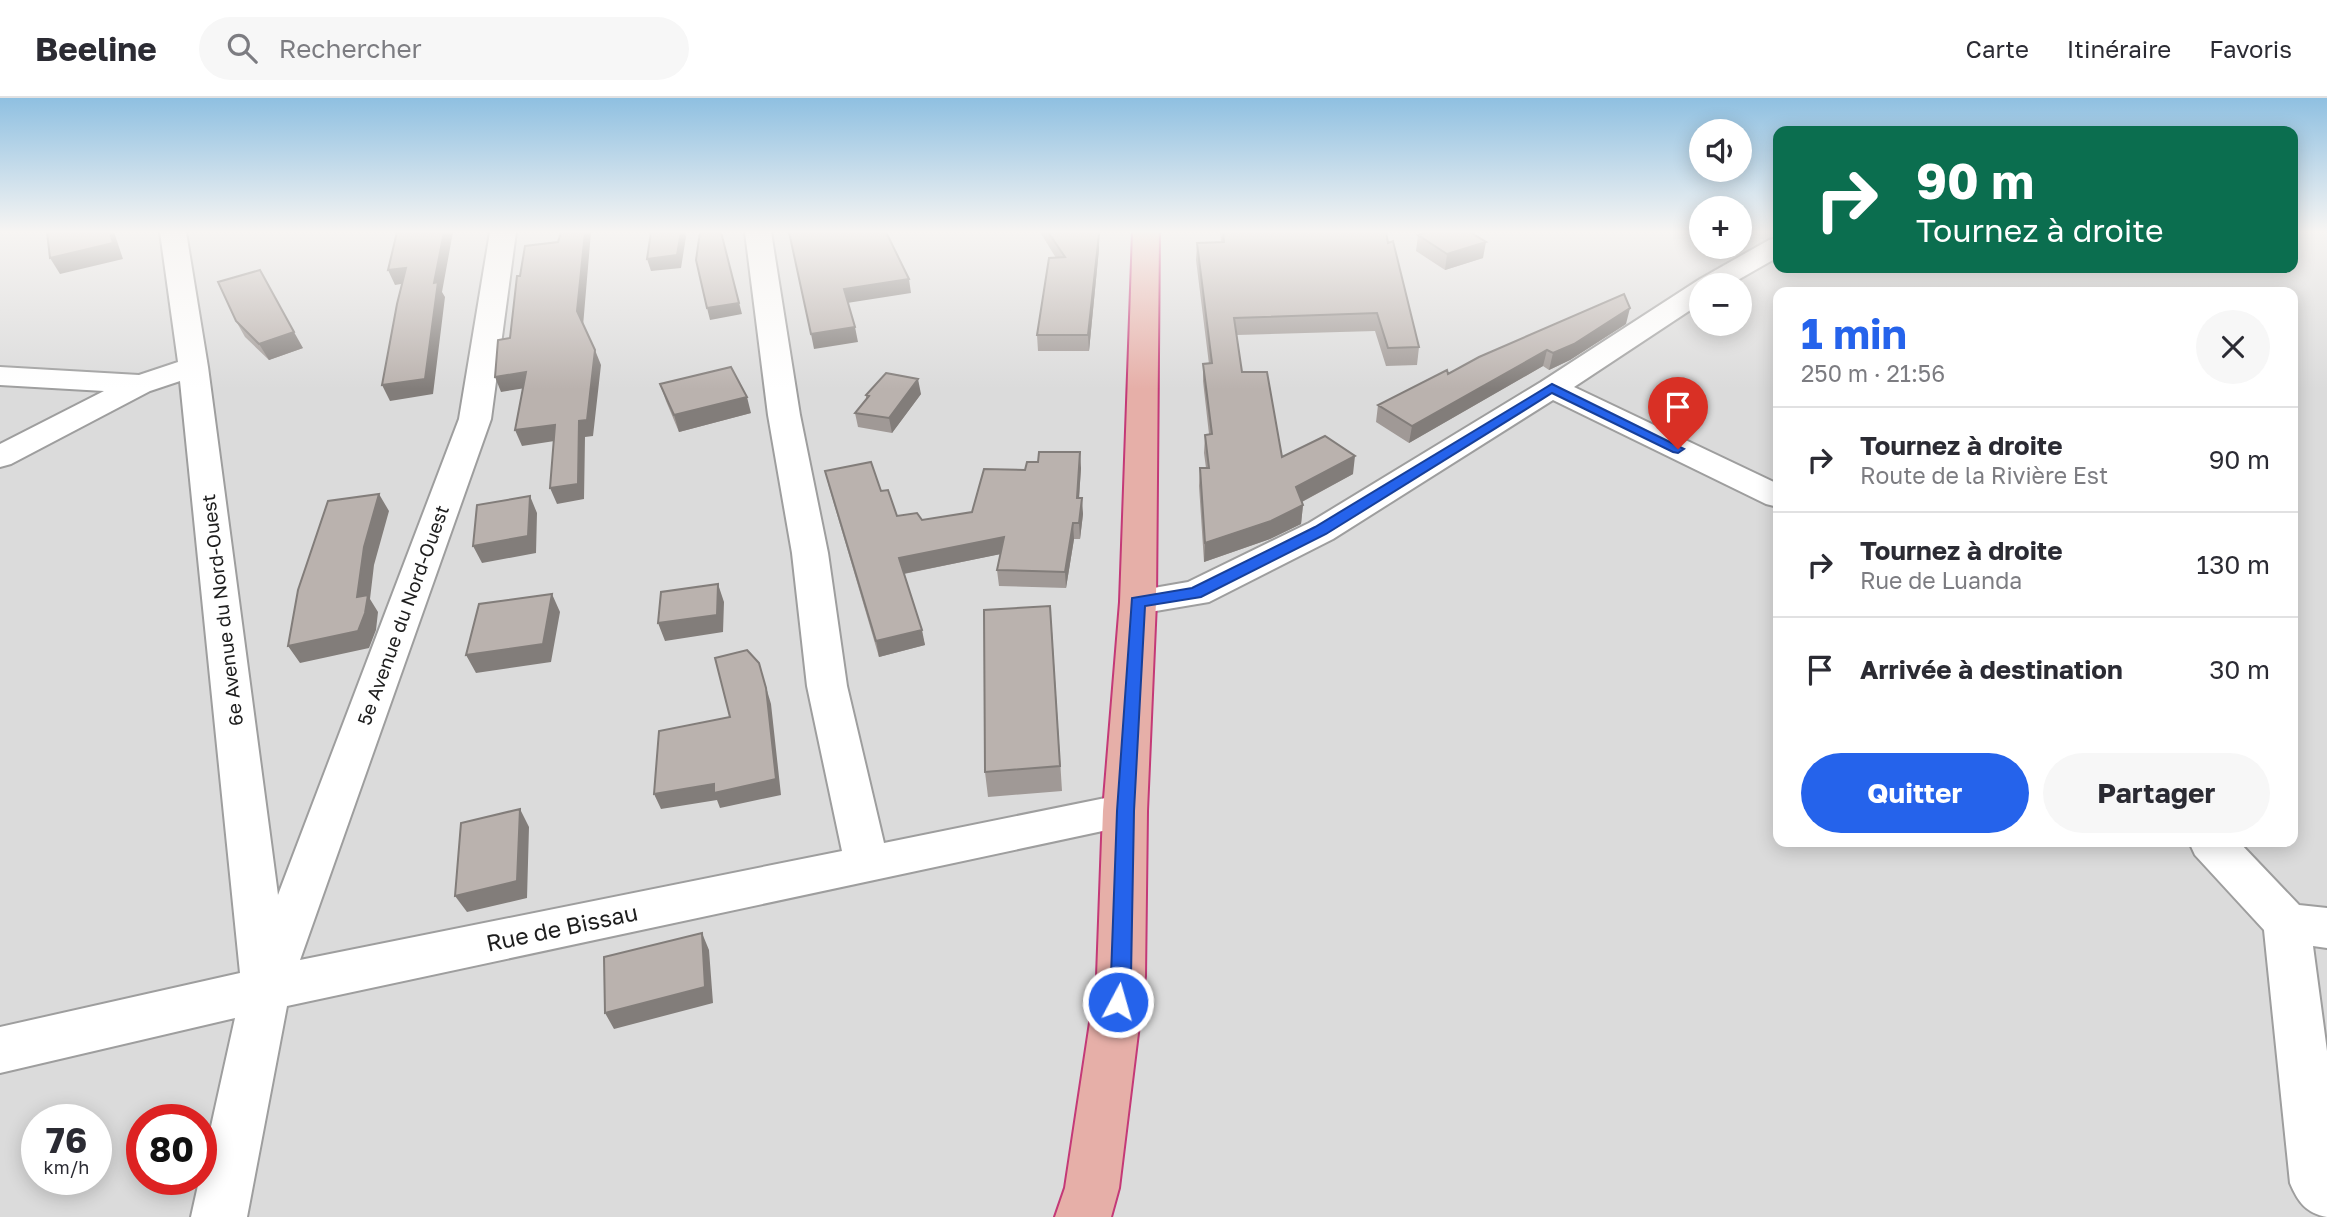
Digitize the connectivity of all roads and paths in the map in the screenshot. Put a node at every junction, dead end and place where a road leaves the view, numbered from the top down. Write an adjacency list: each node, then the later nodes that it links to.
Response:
1 (181, 284): 6 (street, 6e Avenue du Nord-Ouest)
2 (495, 284): 17 (street, 5e Avenue du Nord-Ouest)
3 (765, 284): 15 (street)
4 (1145, 284): 12 (highway)
5 (1689, 299): 9 (street)
6 (193, 367): 8 (street); 17 (street, 6e Avenue du Nord-Ouest)
7 (0, 376): 8 (street)
8 (141, 384): 10 (street)
9 (1552, 388): 11 (street); 12 (street)
10 (0, 457)
11 (1773, 496)
12 (1138, 602): 13 (highway)
13 (1125, 811): 15 (street, Rue de Bissau); 21 (highway)
14 (2217, 847): 16 (street)
15 (867, 865): 17 (street, Rue de Bissau)
16 (2307, 926): 19 (street)
17 (266, 989): 18 (street, Rue de Bissau); 20 (street)
18 (0, 1050)
19 (2322, 1197)
20 (219, 1217)
21 (1083, 1217)

